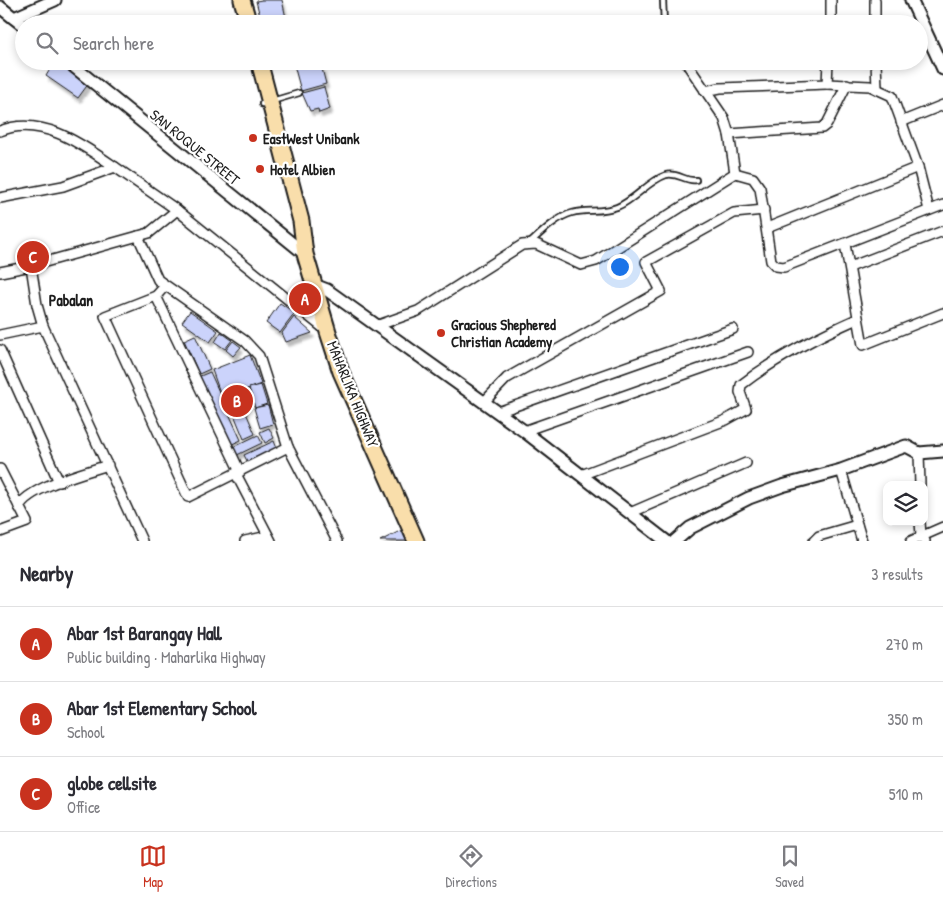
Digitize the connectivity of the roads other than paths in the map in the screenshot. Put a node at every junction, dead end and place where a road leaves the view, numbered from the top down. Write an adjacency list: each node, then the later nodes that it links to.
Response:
1 (55, 0): 8 (street)
2 (235, 0): 11 (highway)
3 (242, 0): 12 (highway)
4 (663, 0): 13 (lane)
5 (832, 0): 14 (street)
6 (875, 0): 15 (street)
7 (912, 0): 16 (street)
8 (32, 4): 10 (street)
9 (0, 7): 17 (street)
10 (18, 15)
11 (239, 15)
12 (246, 15)
13 (664, 15)
14 (831, 15)
15 (875, 15)
16 (919, 15)
17 (14, 18)
18 (928, 36): 19 (street)
19 (943, 69)
20 (78, 70): 49 (street, SAN ROQUE STREET)
21 (257, 70): 30 (highway, MAHARLIKA HIGHWAY)
22 (691, 70): 28 (street)
23 (828, 70): 25 (street)
24 (876, 70): 27 (street)
25 (827, 84): 26 (street); 28 (street)
26 (847, 84): 27 (street); 34 (street)
27 (877, 89): 32 (street)
28 (705, 91): 34 (street)
29 (299, 93): 30 (lane)
30 (266, 102): 49 (highway, MAHARLIKA HIGHWAY)
31 (943, 105): 32 (street)
32 (901, 122): 36 (street)
33 (0, 131): 35 (street)
34 (729, 134): 37 (street)
35 (115, 167): 39 (street); 41 (street)
36 (918, 167): 43 (street); 44 (street)
37 (734, 173): 42 (street); 47 (street)
38 (696, 180): 47 (lane)
39 (0, 198)
40 (943, 204): 43 (street)
41 (177, 210): 46 (street); 61 (street)
42 (764, 210): 44 (street); 65 (street)
43 (929, 210): 48 (street)
44 (767, 228): 48 (street)
45 (943, 231): 51 (street)
46 (138, 236): 50 (street); 54 (street)
47 (530, 243): 59 (street)
48 (845, 244): 51 (street)
49 (304, 248): 53 (highway, MAHARLIKA HIGHWAY)
50 (31, 266): 52 (street); 58 (street)
51 (850, 267): 57 (street)
52 (0, 272)
53 (314, 285): 59 (street); 61 (highway, MAHARLIKA HIGHWAY)
54 (166, 286): 55 (street); 68 (street)
55 (156, 296): 75 (street); 75 (street)
56 (943, 313): 57 (street)
57 (857, 319): 76 (street)
58 (43, 326): 62 (street); 72 (street)
59 (376, 326): 65 (street)
60 (733, 329): 66 (street)
61 (328, 332): 89 (highway, MAHARLIKA HIGHWAY)
62 (0, 335)
63 (0, 350): 78 (street)
64 (748, 352): 67 (street)
65 (484, 402): 66 (street)
66 (498, 412): 67 (street)
67 (524, 432): 76 (street)
68 (288, 447): 75 (street); 88 (street)
69 (943, 452): 70 (street)
70 (919, 453): 74 (street); 77 (street)
71 (746, 463): 80 (street)
72 (108, 465): 78 (street); 86 (street)
73 (0, 468): 79 (street)
74 (841, 470): 81 (street); 91 (street)
75 (238, 473): 84 (street)
76 (581, 475): 80 (street)
77 (920, 481)
78 (59, 482): 79 (street)
79 (19, 507): 83 (street)
80 (630, 513): 90 (street)
81 (857, 525): 92 (street); 93 (street)
82 (943, 527): 85 (street)
83 (0, 532)
84 (270, 538): 87 (street)
85 (923, 538): 94 (street)
86 (142, 541)
87 (245, 541)
88 (337, 541)
89 (416, 541)
90 (666, 541)
91 (675, 541)
92 (814, 541)
93 (862, 541)
94 (911, 541)

